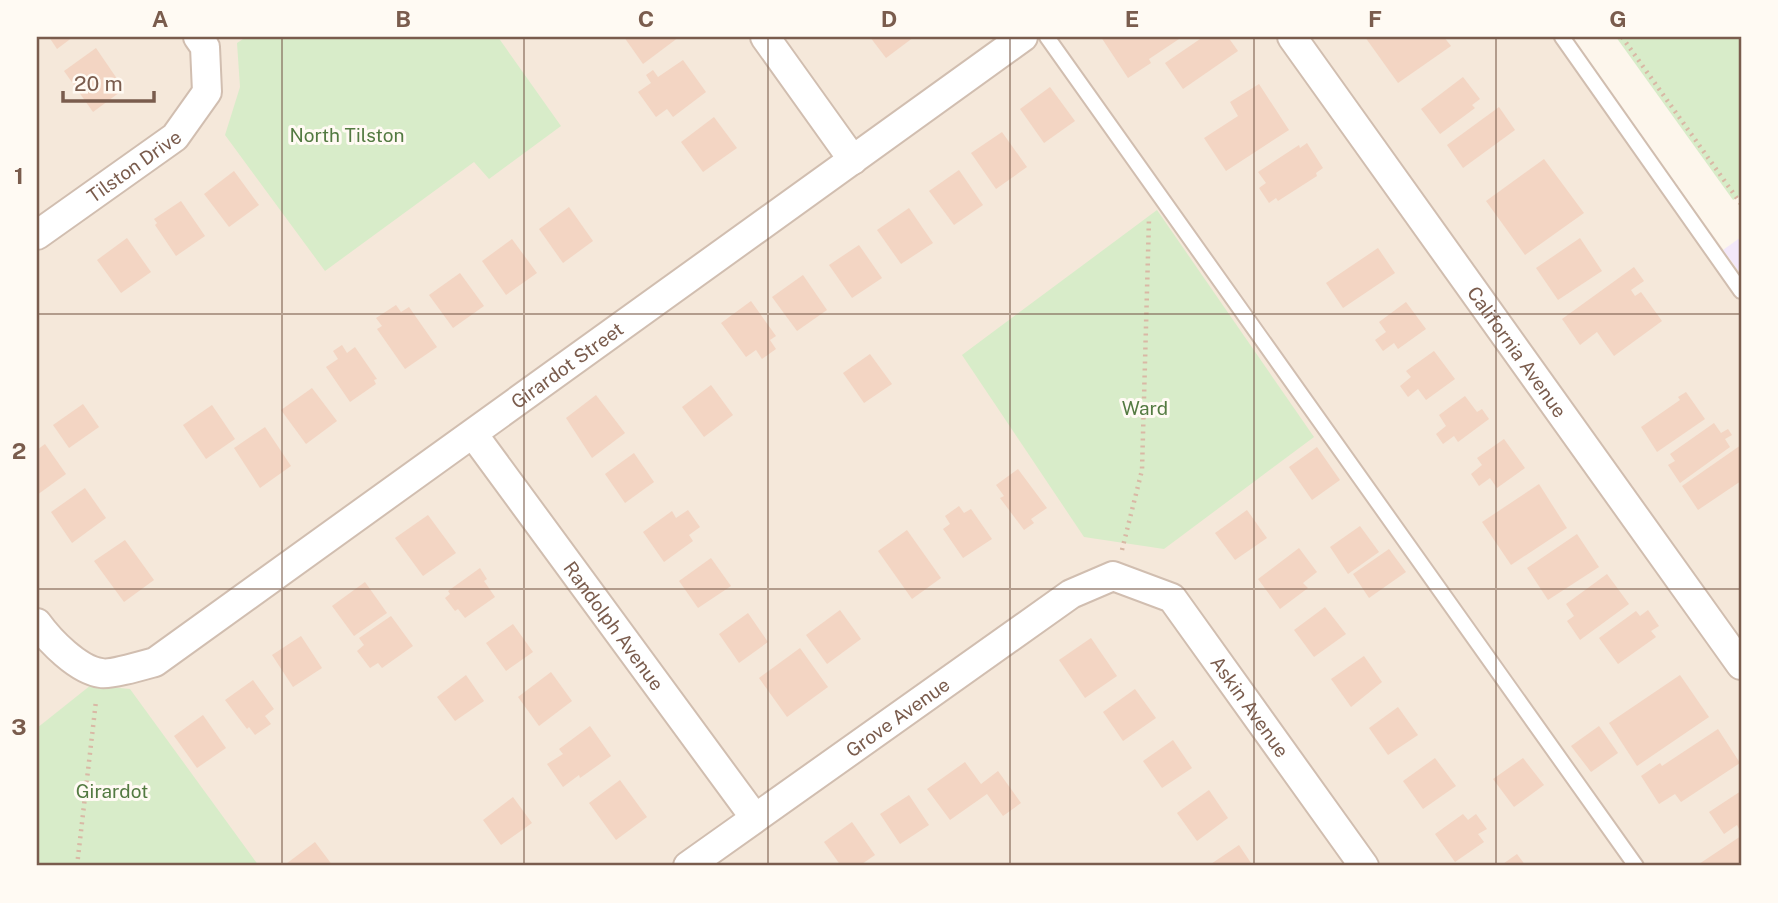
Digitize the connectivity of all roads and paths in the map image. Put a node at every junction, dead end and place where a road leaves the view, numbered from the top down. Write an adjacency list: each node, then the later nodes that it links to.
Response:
1 (198, 37): 11 (street, Tilston Drive)
2 (765, 37): 8 (street)
3 (1023, 37): 8 (street, Girardot Street)
4 (1047, 37): 9 (lane)
5 (1292, 37): 16 (street, California Avenue)
6 (1562, 37): 12 (lane)
7 (1622, 37): 10 (path)
8 (853, 160): 13 (street, Girardot Street)
9 (1150, 183): 14 (path); 22 (lane)
10 (1741, 204)
11 (37, 235)
12 (1741, 291)
13 (472, 434): 17 (street, Girardot Street); 18 (street, Randolph Avenue)
14 (1117, 563): 18 (street, Grove Avenue); 21 (street, Askin Avenue)
15 (37, 623): 17 (street)
16 (1741, 665)
17 (99, 685): 19 (path)
18 (755, 818): 20 (street, Grove Avenue)
19 (77, 866)
20 (688, 866)
21 (1364, 866)
22 (1636, 866)

